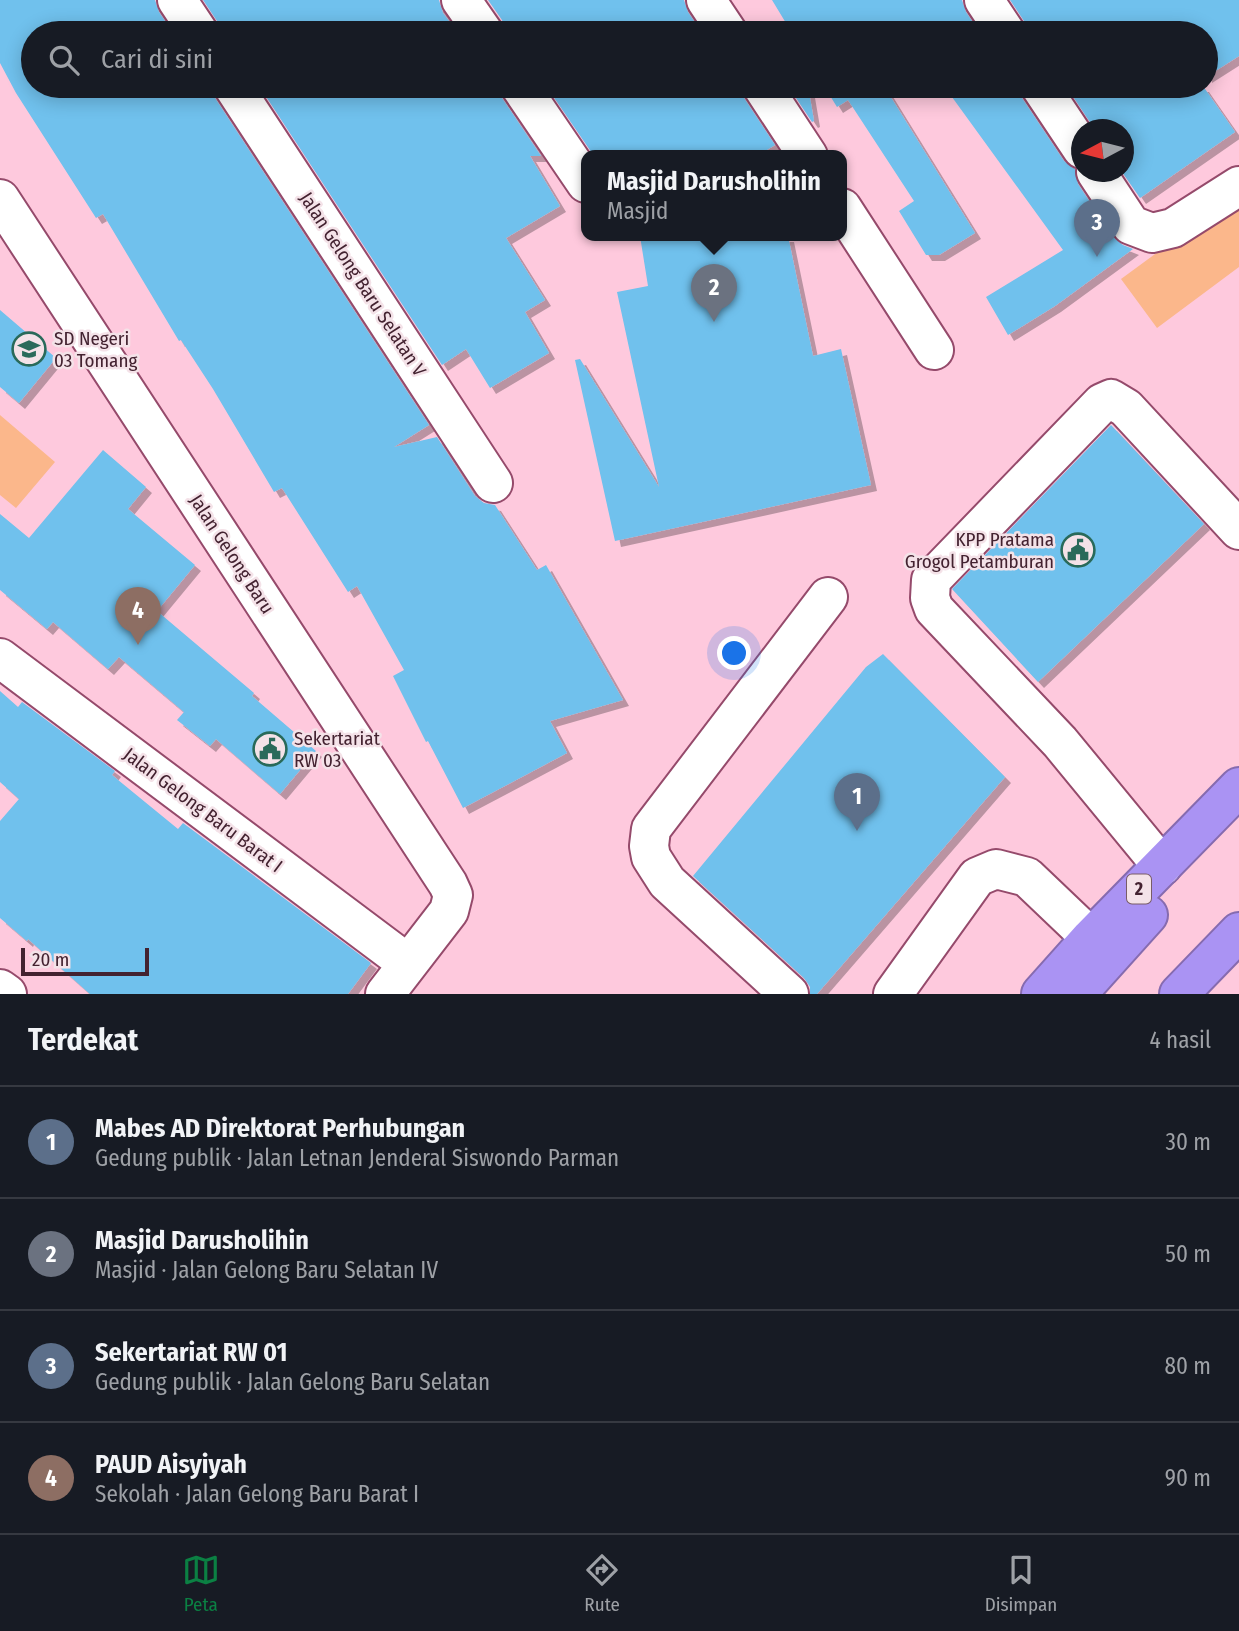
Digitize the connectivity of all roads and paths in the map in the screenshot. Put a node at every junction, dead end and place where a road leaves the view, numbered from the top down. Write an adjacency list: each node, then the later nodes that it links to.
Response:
1 (177, 0): 5 (street)
2 (461, 0): 6 (street)
3 (706, 0): 7 (street)
4 (984, 0): 8 (street)
5 (191, 21)
6 (476, 21)
7 (720, 21)
8 (998, 21)
9 (241, 98): 21 (street, Jalan Gelong Baru Selatan V)
10 (528, 98): 15 (street)
11 (770, 98): 14 (street)
12 (1048, 98): 13 (street)
13 (1071, 132)
14 (804, 150)
15 (581, 176)
16 (1103, 182): 17 (street)
17 (1239, 186)
18 (0, 199): 30 (street, Jalan Gelong Baru)
19 (847, 216): 20 (street)
20 (934, 350)
21 (493, 483)
22 (1239, 530): 27 (street)
23 (828, 597): 34 (street)
24 (0, 658): 30 (street, Jalan Gelong Baru Barat I)
25 (1239, 788): 27 (highway, 2)
26 (1239, 821): 37 (highway)
27 (1161, 866): 29 (highway, 2)
28 (1239, 932): 38 (highway)
29 (1091, 938): 35 (street); 36 (highway, 2)
30 (407, 963): 33 (street)
31 (0, 989): 32 (street)
32 (6, 994)
33 (385, 994)
34 (789, 994)
35 (893, 994)
36 (1041, 994)
37 (1077, 994)
38 (1179, 994)

